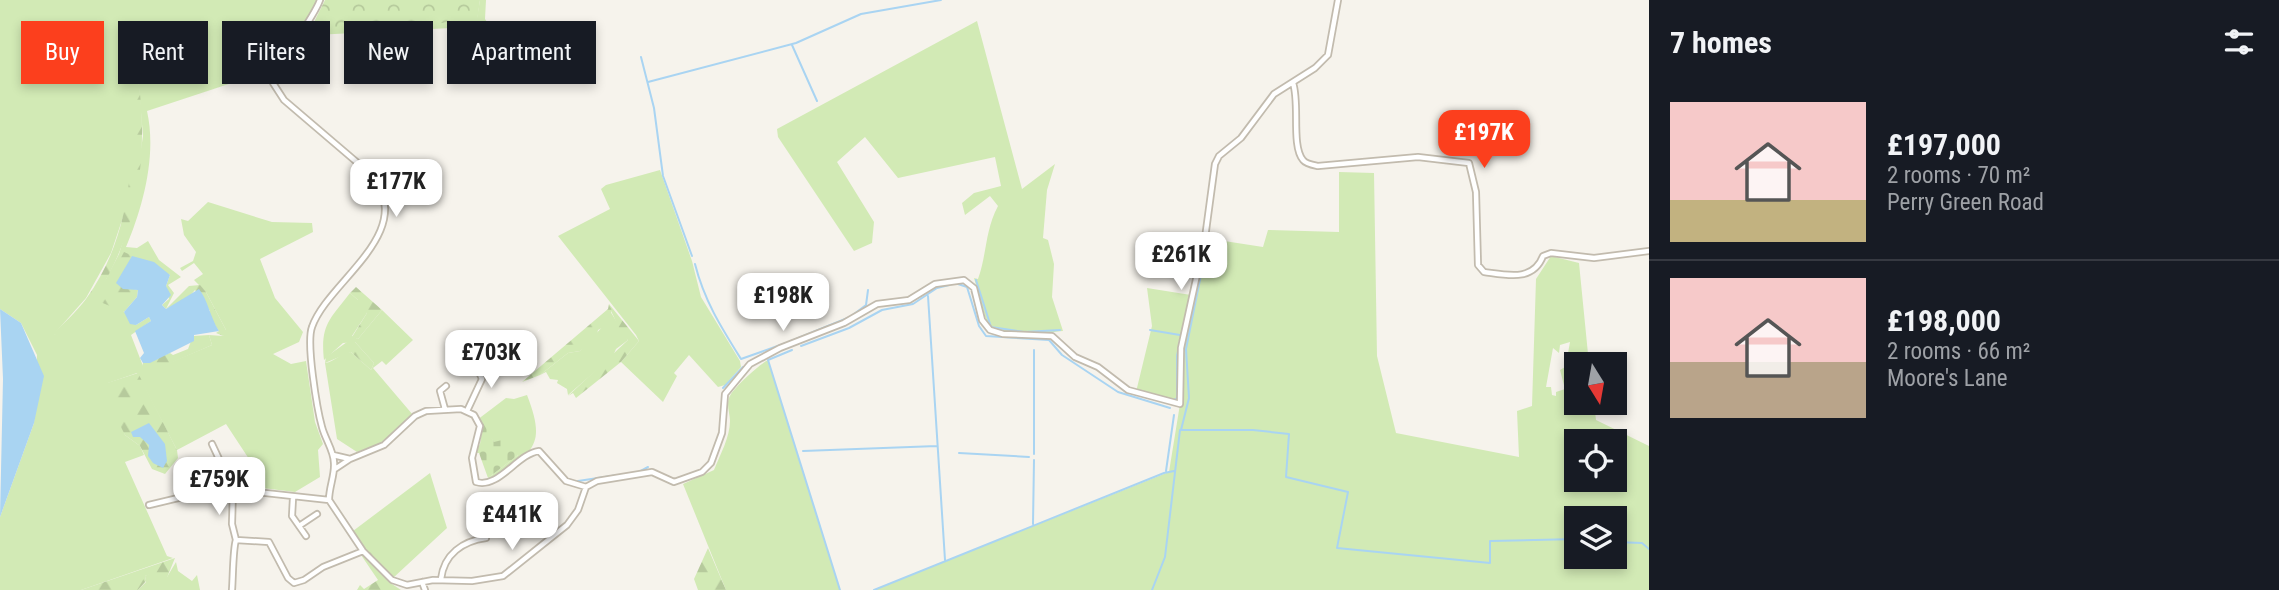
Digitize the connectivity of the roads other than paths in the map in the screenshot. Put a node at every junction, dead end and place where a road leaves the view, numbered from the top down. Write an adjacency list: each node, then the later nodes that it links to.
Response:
1 (320, 0): 10 (street)
2 (1338, 0): 3 (street)
3 (1293, 83): 4 (street); 13 (street)
4 (1649, 251)
5 (479, 372): 8 (street)
6 (446, 386): 7 (street)
7 (445, 409): 8 (street); 11 (street)
8 (467, 411): 13 (street)
9 (212, 444): 14 (street)
10 (333, 455): 11 (street); 12 (street)
11 (350, 459): 12 (street)
12 (334, 469): 16 (street)
13 (586, 487): 26 (street)
14 (233, 489): 15 (street); 17 (street); 22 (street)
15 (293, 498): 16 (street); 19 (street)
16 (329, 500): 25 (street)
17 (149, 505)
18 (317, 514): 19 (street)
19 (299, 526): 20 (street)
20 (306, 536)
21 (486, 538): 23 (street)
22 (236, 540): 25 (street); 28 (street)
23 (476, 540): 24 (street); 26 (street)
24 (479, 549)
25 (363, 551): 27 (street)
26 (441, 579): 27 (street)
27 (422, 582): 29 (street)
28 (232, 590)
29 (425, 590)

